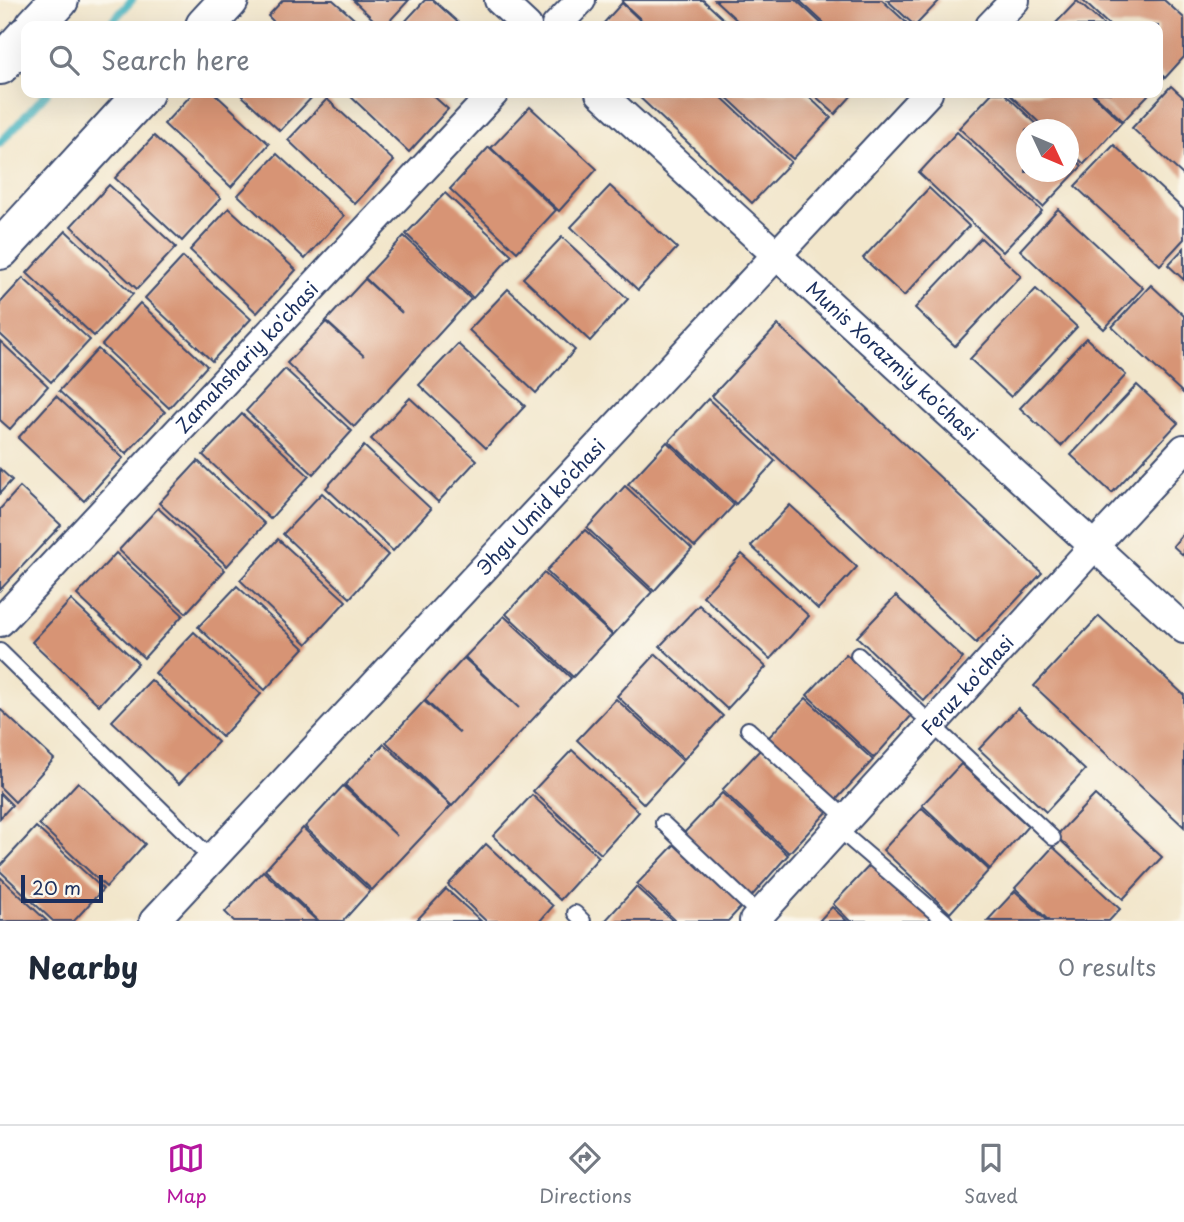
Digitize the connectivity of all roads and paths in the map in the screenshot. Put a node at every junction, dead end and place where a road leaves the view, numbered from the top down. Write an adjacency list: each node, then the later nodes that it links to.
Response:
1 (59, 0): 6 (main road)
2 (229, 0): 7 (main road)
3 (499, 0): 8 (street)
4 (581, 0): 9 (street)
5 (1015, 0): 10 (street)
6 (40, 21)
7 (210, 21)
8 (522, 21)
9 (561, 21)
10 (995, 21)
11 (21, 42): 12 (main road)
12 (0, 65)
13 (139, 98): 17 (main road)
14 (489, 98): 21 (street, Zamahshariy ko'chasi)
15 (605, 98): 18 (street, Munis Xorazmiy ko'chasi)
16 (923, 98): 18 (street, Эhgu Umid ko’chasi)
17 (0, 250)
18 (777, 255): 20 (street, Munis Xorazmiy ko'chasi); 30 (street, Эhgu Umid ko’chasi)
19 (1184, 449): 20 (street, Feruz ko'chasi)
20 (1094, 546): 22 (street, Munis Xorazmiy ko'chasi); 25 (street, Feruz ko'chasi)
21 (0, 622)
22 (1184, 629)
23 (0, 651): 30 (lane)
24 (859, 655): 25 (lane)
25 (932, 725): 28 (street, Feruz ko'chasi); 29 (lane)
26 (748, 729): 28 (lane)
27 (663, 823): 31 (lane)
28 (843, 824): 31 (street, Feruz ko'chasi); 33 (lane)
29 (1053, 838)
30 (212, 859): 32 (street, Эhgu Umid ko’chasi)
31 (757, 918)
32 (154, 921)
33 (945, 921)

